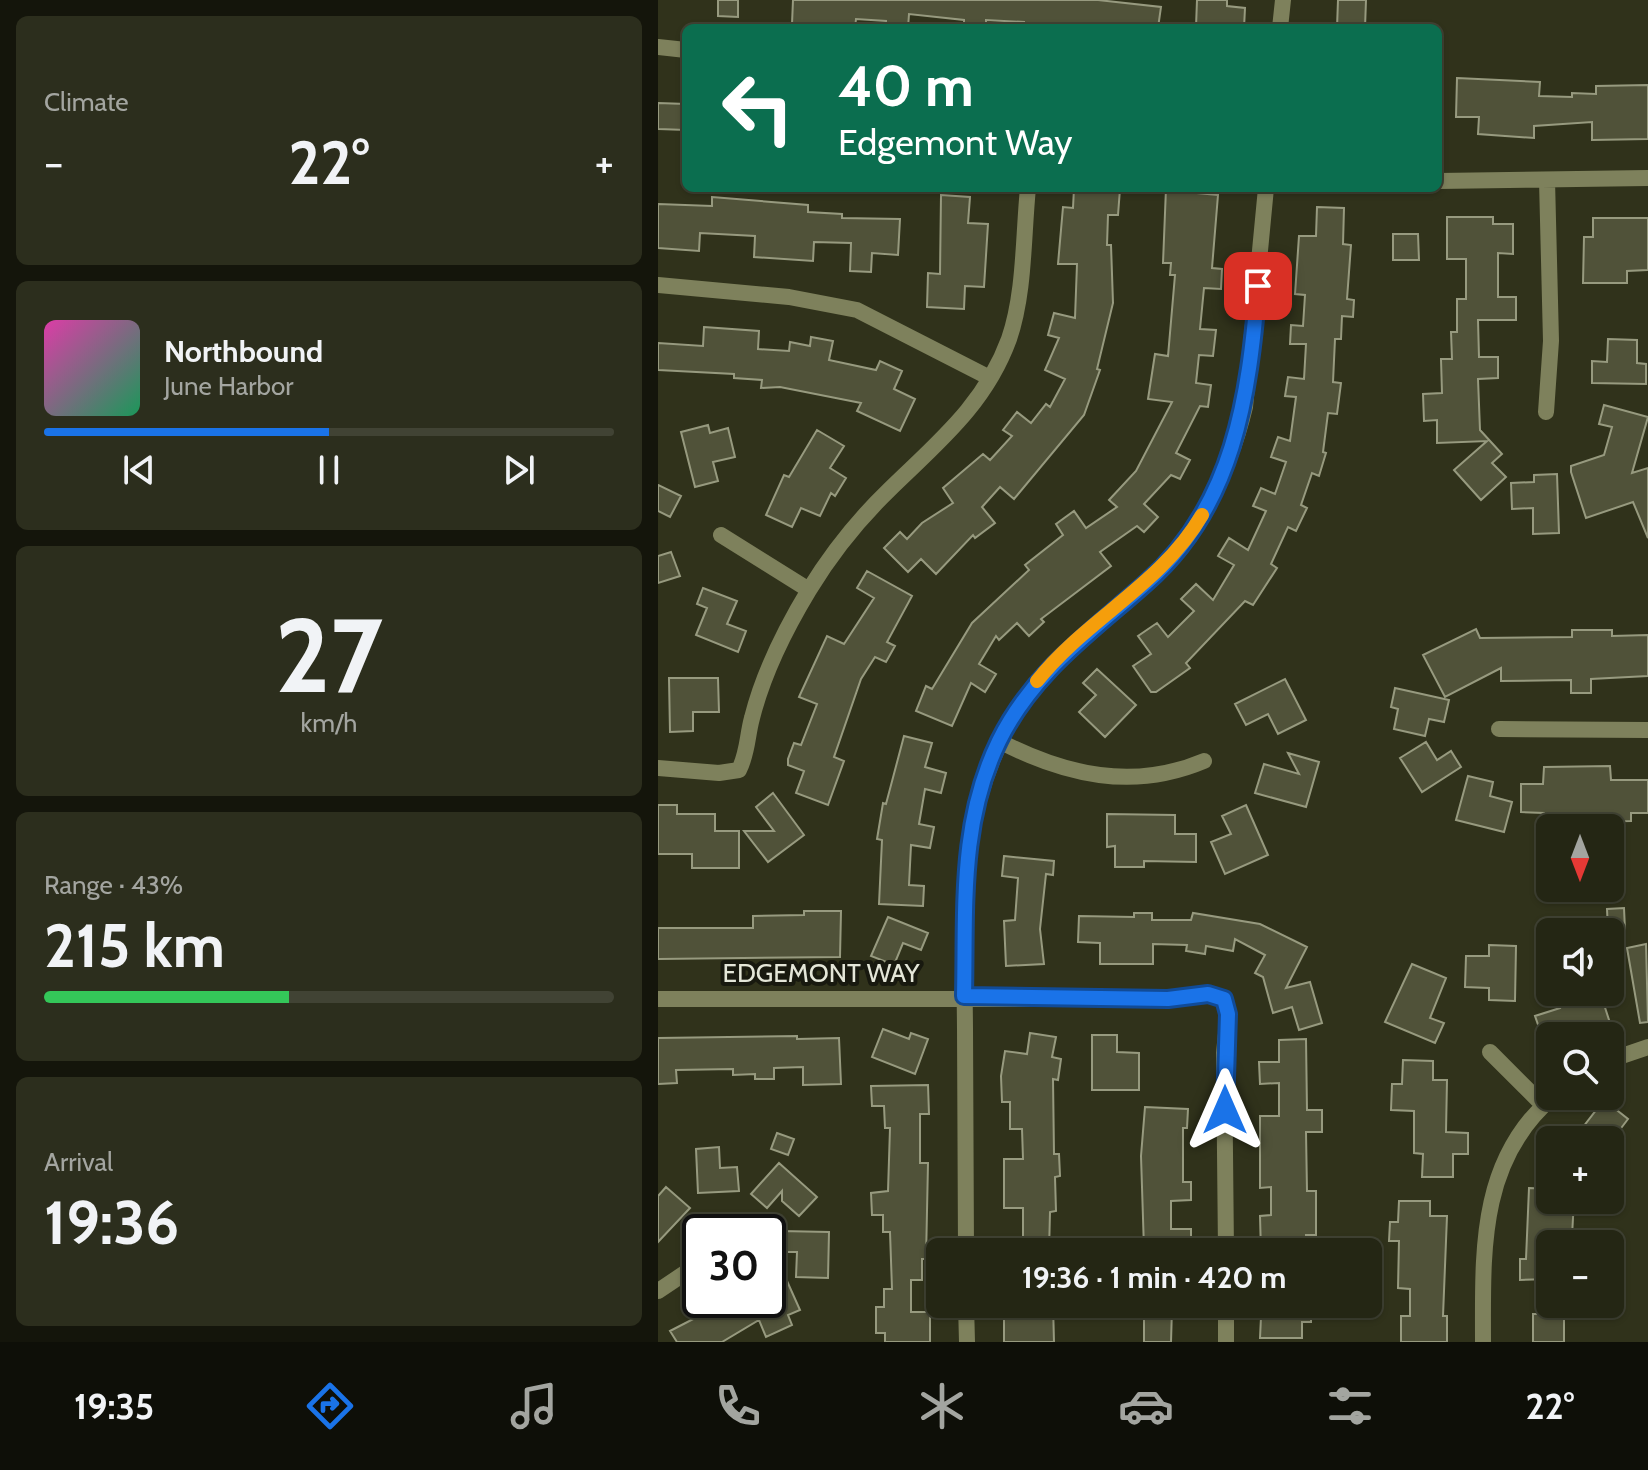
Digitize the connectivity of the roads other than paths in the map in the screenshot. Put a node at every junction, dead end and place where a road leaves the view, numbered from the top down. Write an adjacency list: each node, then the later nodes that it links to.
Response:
1 (1283, 0): 2 (street)
2 (1280, 24)
3 (658, 47): 4 (street)
4 (682, 50)
5 (1648, 178): 6 (street)
6 (1547, 180): 7 (street); 12 (street)
7 (1442, 181)
8 (1028, 192): 11 (street)
9 (1266, 192): 17 (street)
10 (658, 285): 11 (street)
11 (990, 378): 14 (street)
12 (1546, 412)
13 (721, 535): 14 (street)
14 (809, 590): 19 (street)
15 (1499, 729): 16 (street)
16 (1648, 730)
17 (999, 741): 18 (street); 20 (street)
18 (1204, 761)
19 (658, 768)
20 (964, 996): 21 (street, EDGEMONT WAY); 27 (street); 28 (street, EDGEMONT WAY)
21 (658, 999)
22 (1648, 1047): 24 (street)
23 (1490, 1052): 25 (street)
24 (1624, 1055)
25 (1536, 1090)
26 (1539, 1110): 35 (street)
27 (966, 1238)
28 (1226, 1238)
29 (682, 1275): 30 (street)
30 (658, 1291)
31 (966, 1318): 33 (street)
32 (1226, 1318): 34 (street)
33 (967, 1342)
34 (1226, 1342)
35 (1483, 1342)

